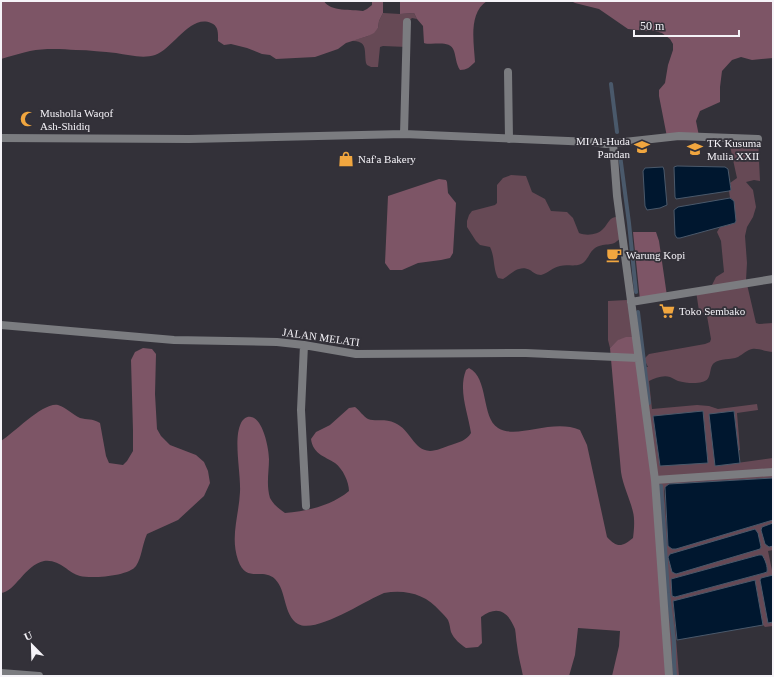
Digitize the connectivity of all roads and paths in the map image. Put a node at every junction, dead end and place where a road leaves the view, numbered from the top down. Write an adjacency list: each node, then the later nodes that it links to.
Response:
1 (407, 22): 3 (street)
2 (508, 72): 5 (street)
3 (404, 134): 4 (street); 5 (street)
4 (1, 138)
5 (509, 139): 7 (street)
6 (758, 139): 7 (street)
7 (612, 143): 9 (street)
8 (773, 279): 9 (street)
9 (631, 302): 12 (street)
10 (1, 325): 11 (street, JALAN MELATI)
11 (304, 345): 12 (street, JALAN MELATI); 15 (street)
12 (638, 358): 14 (street)
13 (773, 472): 14 (street)
14 (655, 480): 18 (street)
15 (306, 506)
16 (1, 673): 17 (street)
17 (39, 676)
18 (669, 676)

